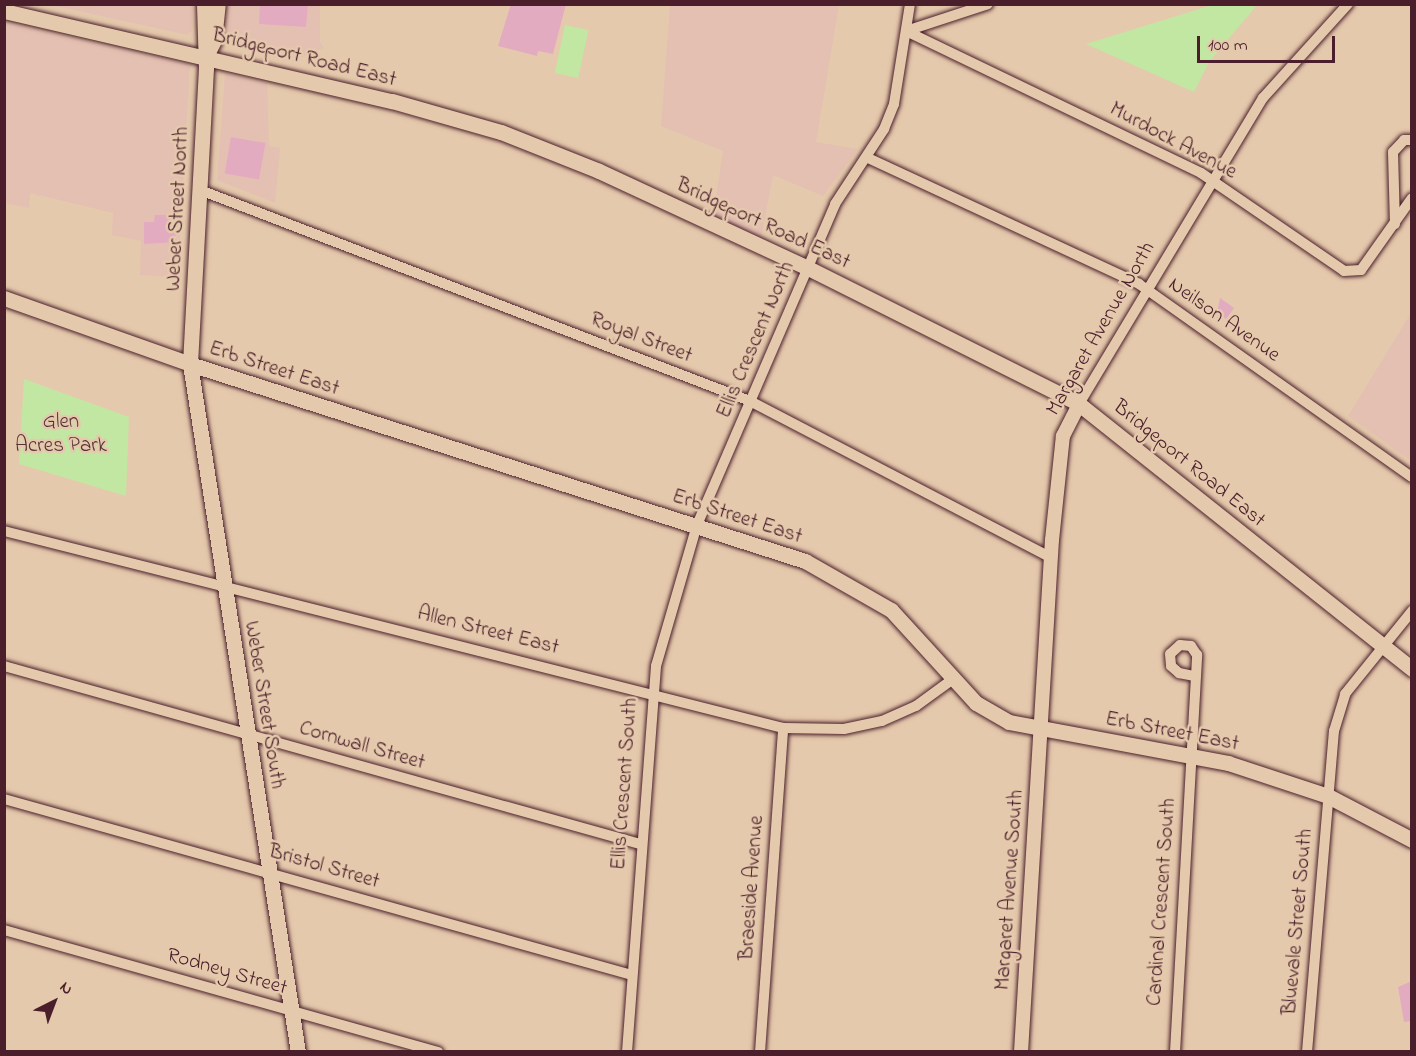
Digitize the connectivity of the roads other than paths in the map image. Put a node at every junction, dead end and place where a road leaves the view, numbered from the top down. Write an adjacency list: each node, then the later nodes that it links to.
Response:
1 (204, 4): 8 (main road, Weber Street North)
2 (218, 4): 8 (main road, Weber Street North)
3 (910, 4): 7 (street, Ellis Crescent North)
4 (988, 4): 7 (street)
5 (1348, 4): 11 (street, Margaret Avenue North)
6 (4, 11): 8 (main road, Bridgeport Road East)
7 (906, 31): 10 (street, Ellis Crescent North); 11 (street, Murdock Avenue)
8 (206, 56): 12 (main road, Weber Street North); 15 (main road, Bridgeport Road East)
9 (1412, 140): 14 (street)
10 (868, 158): 15 (street, Ellis Crescent North); 16 (street, Neilson Avenue)
11 (1213, 180): 14 (street, Murdock Avenue); 16 (street, Margaret Avenue North)
12 (200, 190): 18 (main road, Weber Street North); 19 (street, Royal Street)
13 (1412, 198): 14 (street, Murdock Avenue)
14 (1395, 225)
15 (808, 268): 19 (street, Ellis Crescent North); 20 (main road, Bridgeport Road East)
16 (1146, 289): 20 (street, Margaret Avenue North); 21 (street, Neilson Avenue)
17 (4, 298): 18 (main road, Erb Street East)
18 (190, 364): 22 (main road, Erb Street East); 25 (main road, Weber Street South)
19 (750, 400): 22 (street, Ellis Crescent North); 24 (street, Royal Street)
20 (1079, 404): 24 (street, Margaret Avenue North); 27 (main road, Bridgeport Road East)
21 (1412, 477)
22 (696, 525): 31 (main road, Erb Street East); 32 (street, Ellis Crescent South)
23 (4, 531): 25 (street, Allen Street East)
24 (1052, 558): 34 (street, Margaret Avenue North)
25 (224, 583): 32 (street, Allen Street East); 35 (main road, Weber Street South)
26 (1412, 611): 27 (street, Bluevale Street South)
27 (1383, 646): 29 (main road, Bridgeport Road East); 37 (street, Bluevale Street South)
28 (4, 666): 35 (street, Cornwall Street)
29 (1412, 669)
30 (1196, 676): 36 (street, Cardinal Crescent South)
31 (952, 679): 33 (street, Allen Street East); 34 (main road, Erb Street East)
32 (652, 693): 33 (street, Allen Street East); 40 (street, Ellis Crescent South)
33 (783, 728): 48 (street, Braeside Avenue)
34 (1040, 731): 36 (main road, Erb Street East); 49 (street, Margaret Avenue South)
35 (247, 734): 40 (street, Cornwall Street); 41 (main road, Weber Street South)
36 (1192, 754): 37 (main road, Erb Street East); 50 (street, Cardinal Crescent South)
37 (1328, 796): 39 (main road, Erb Street East); 51 (street, Bluevale Street South)
38 (4, 799): 41 (street, Bristol Street)
39 (1412, 840)
40 (640, 844): 43 (street, Ellis Crescent South)
41 (270, 872): 43 (street, Bristol Street); 44 (main road, Weber Street South)
42 (4, 930): 44 (street, Rodney Street)
43 (632, 975): 47 (street, Ellis Crescent South)
44 (292, 1011): 45 (main road, Weber Street South); 46 (street, Rodney Street)
45 (298, 1052)
46 (438, 1052)
47 (627, 1052)
48 (760, 1052)
49 (1021, 1052)
50 (1175, 1052)
51 (1307, 1052)

